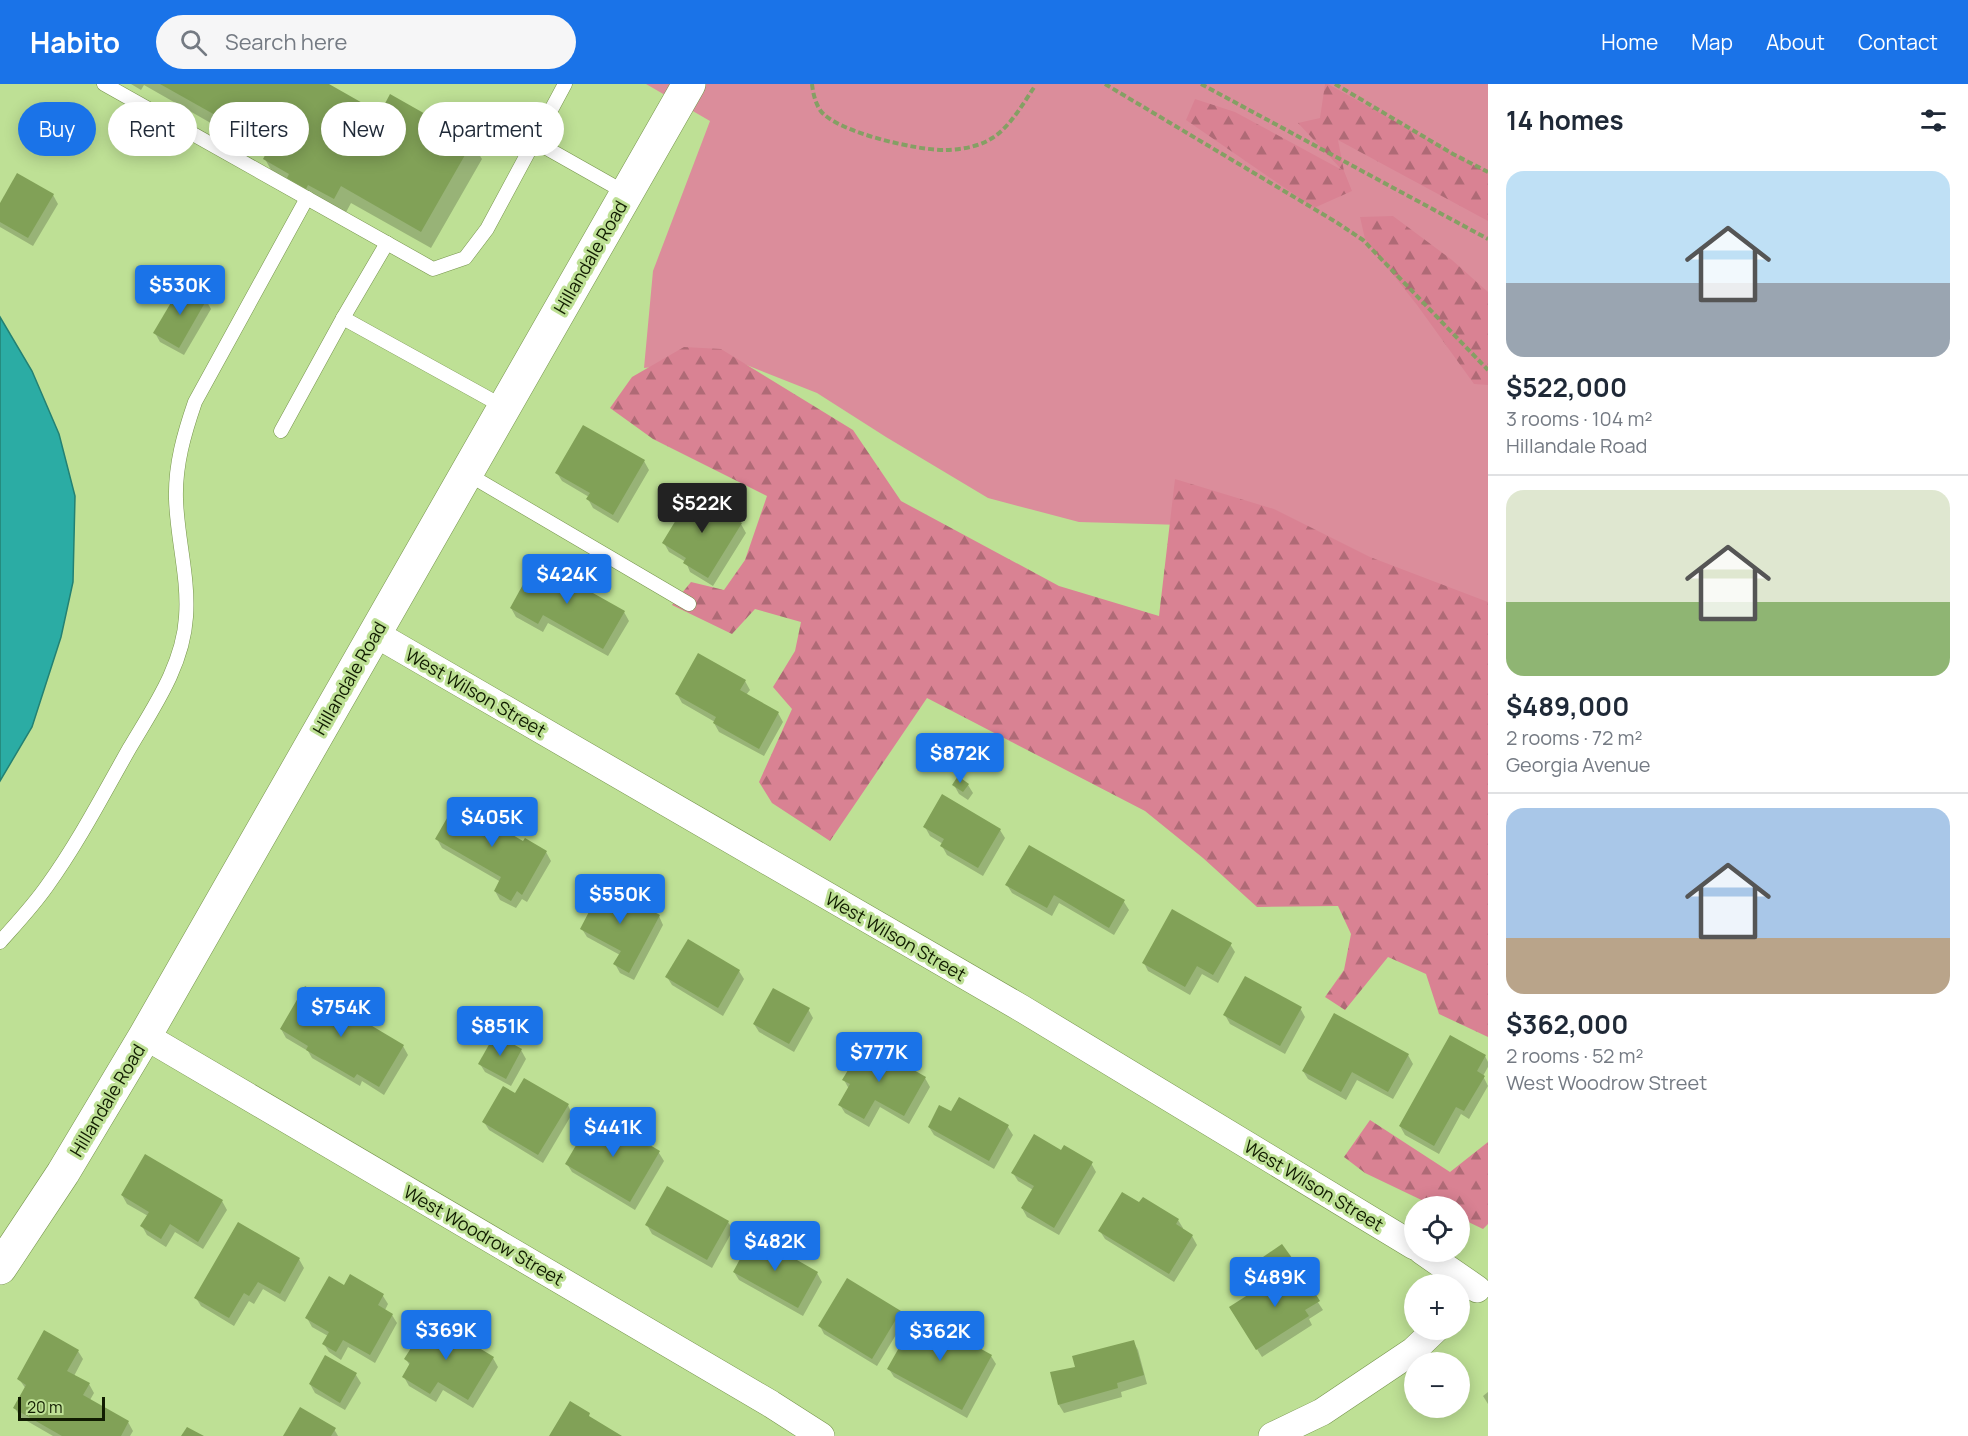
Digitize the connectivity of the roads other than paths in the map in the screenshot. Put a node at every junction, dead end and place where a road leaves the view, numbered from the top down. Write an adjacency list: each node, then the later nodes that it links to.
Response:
1 (104, 84): 8 (lane)
2 (565, 84): 4 (lane)
3 (689, 84): 7 (main road, Hillandale Road)
4 (555, 102)
5 (526, 156): 9 (lane)
6 (561, 156): 7 (lane)
7 (627, 193): 11 (main road, Hillandale Road)
8 (307, 198): 9 (lane); 16 (lane)
9 (387, 243): 10 (lane)
10 (343, 318): 11 (lane); 12 (lane)
11 (504, 407): 13 (main road, Hillandale Road)
12 (281, 431)
13 (466, 472): 14 (lane); 15 (main road, Hillandale Road)
14 (689, 604)
15 (374, 633): 17 (main road, Hillandale Road); 18 (street, West Wilson Street)
16 (0, 942)
17 (145, 1036): 20 (main road, Hillandale Road); 23 (street, West Woodrow Street)
18 (1404, 1240)
19 (1437, 1262): 21 (street)
20 (0, 1268)
21 (1475, 1290)
22 (1424, 1340): 24 (street)
23 (821, 1436)
24 (1272, 1436)

